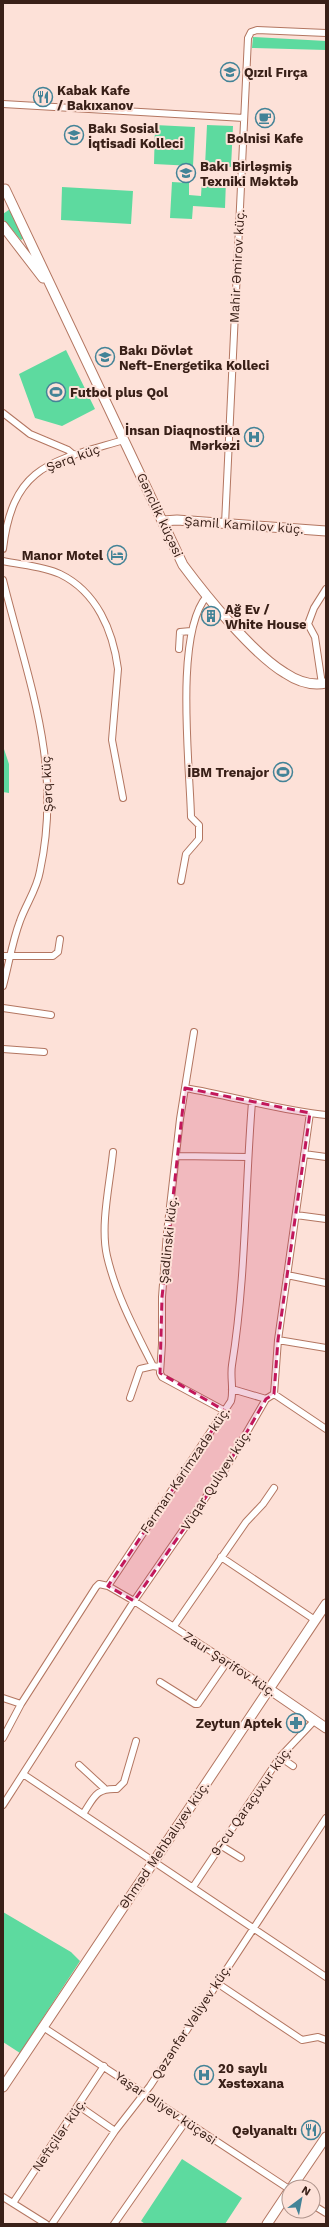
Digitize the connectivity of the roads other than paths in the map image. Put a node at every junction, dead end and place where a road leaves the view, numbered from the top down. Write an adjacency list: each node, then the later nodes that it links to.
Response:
1 (326, 33): 3 (street, Mahir Əmirov küç.)
2 (3, 104): 3 (street)
3 (244, 118): 12 (street, Mahir Əmirov küç.)
4 (4, 187): 5 (street); 7 (street)
5 (3, 205)
6 (3, 226): 7 (street)
7 (54, 292): 9 (street, Gənclik küçəsi)
8 (3, 413): 10 (street)
9 (124, 440): 10 (street, Şərq küç); 11 (street, Gənclik küçəsi)
10 (74, 455): 14 (street, Şərq küç)
11 (163, 521): 12 (street, Şamil Kamilov küç.); 18 (street, Gənclik küçəsi)
12 (226, 524): 13 (street, Şamil Kamilov küç.)
13 (326, 531)
14 (3, 549)
15 (3, 562): 22 (street)
16 (3, 580): 26 (street, Şərq küç)
17 (326, 589): 21 (street)
18 (207, 596): 19 (street); 21 (street, Gənclik küçəsi)
19 (191, 631): 20 (street); 23 (street)
20 (179, 649)
21 (324, 683)
22 (123, 798)
23 (181, 881)
24 (60, 939): 26 (street)
25 (3, 956): 26 (street)
26 (11, 956): 27 (street, Şərq küç)
27 (3, 986)
28 (3, 1008): 29 (street)
29 (51, 1015)
30 (194, 1032): 33 (street, Şadlinski küç.)
31 (3, 1049): 32 (street)
32 (44, 1052)
33 (185, 1088): 34 (street); 39 (street, Şadlinski küç.)
34 (252, 1102): 35 (street); 40 (street, Fərman Kərimzadə küç.)
35 (310, 1113): 36 (street); 38 (street)
36 (326, 1115)
37 (113, 1152): 48 (street)
38 (304, 1154): 41 (street); 42 (street)
39 (177, 1156): 40 (street); 49 (street, Şadlinski küç.)
40 (248, 1157): 50 (street, Fərman Kərimzadə küç.)
41 (326, 1157)
42 (296, 1215): 43 (street); 44 (street)
43 (326, 1219)
44 (287, 1275): 45 (street); 46 (street)
45 (326, 1283)
46 (278, 1340): 47 (street); 51 (street)
47 (326, 1348)
48 (153, 1366): 49 (street); 52 (street)
49 (160, 1367): 54 (street)
50 (232, 1389): 53 (street); 54 (street, Fərman Kərimzadə küç.)
51 (274, 1394): 53 (street, Vüqar Quliyev küç.); 55 (street)
52 (130, 1398)
53 (266, 1399): 59 (street, Vüqar Quliyev küç.)
54 (225, 1411): 58 (street, Fərman Kərimzadə küç.)
55 (326, 1429)
56 (274, 1488): 57 (street)
57 (221, 1557): 61 (street); 62 (street)
58 (108, 1586): 59 (street, Zaur Şərifov küç.); 67 (street)
59 (134, 1600): 62 (street, Zaur Şərifov küç.); 75 (street, Vüqar Quliyev küç.)
60 (326, 1604): 61 (street, Əhməd Mehbalıyev küç.)
61 (315, 1620): 65 (street, Əhməd Mehbalıyev küç.)
62 (174, 1626): 63 (street, Zaur Şərifov küç.)
63 (227, 1662): 64 (street); 65 (street, Zaur Şərifov küç.)
64 (160, 1682)
65 (269, 1690): 68 (street, Zaur Şərifov küç.); 82 (street, Əhməd Mehbalıyev küç.)
66 (3, 1698): 67 (street)
67 (21, 1704): 70 (street)
68 (315, 1720): 69 (street, Zaur Şərifov küç.); 72 (street, 9-cu Qaraçuxur küç.)
69 (326, 1728)
70 (3, 1738)
71 (136, 1741): 76 (street)
72 (280, 1757): 74 (street); 80 (street, 9-cu Qaraçuxur küç.)
73 (79, 1765): 76 (street)
74 (293, 1766)
75 (23, 1774): 77 (street, Vüqar Quliyev küç.); 78 (street)
76 (104, 1788): 78 (street)
77 (3, 1805)
78 (83, 1814): 82 (street)
79 (326, 1818): 84 (street, Qəzənfər Vəliyev küç.)
80 (220, 1845): 81 (street); 83 (street, 9-cu Qaraçuxur küç.)
81 (242, 1858)
82 (154, 1861): 83 (street); 87 (street, Əhməd Mehbalıyev küç.)
83 (193, 1887): 84 (street)
84 (254, 1927): 85 (street); 86 (street, Qəzənfər Vəliyev küç.)
85 (326, 1977)
86 (217, 1983): 88 (street); 91 (street, Qəzənfər Vəliyev küç.)
87 (43, 2028): 89 (street, Yaşar Əliyev küçəsi); 90 (street, Əhməd Mehbalıyev küç.)
88 (326, 2040)
89 (104, 2066): 91 (street, Yaşar Əliyev küçəsi); 92 (street, Neftçilər küç.)
90 (3, 2087)
91 (144, 2093): 93 (street, Yaşar Əliyev küçəsi); 94 (street, Qəzənfər Vəliyev küç.)
92 (79, 2106): 94 (street); 100 (street, Neftçilər küç.)
93 (186, 2121): 97 (street, Yaşar Əliyev küçəsi); 103 (street)
94 (115, 2131): 102 (street, Qəzənfər Vəliyev küç.)
95 (326, 2137): 96 (street)
96 (297, 2179)
97 (281, 2185)
98 (3, 2197): 100 (street)
99 (281, 2202): 104 (street)
100 (13, 2203): 101 (street)
101 (46, 2224)
102 (52, 2224)
103 (114, 2224)
104 (267, 2224)

